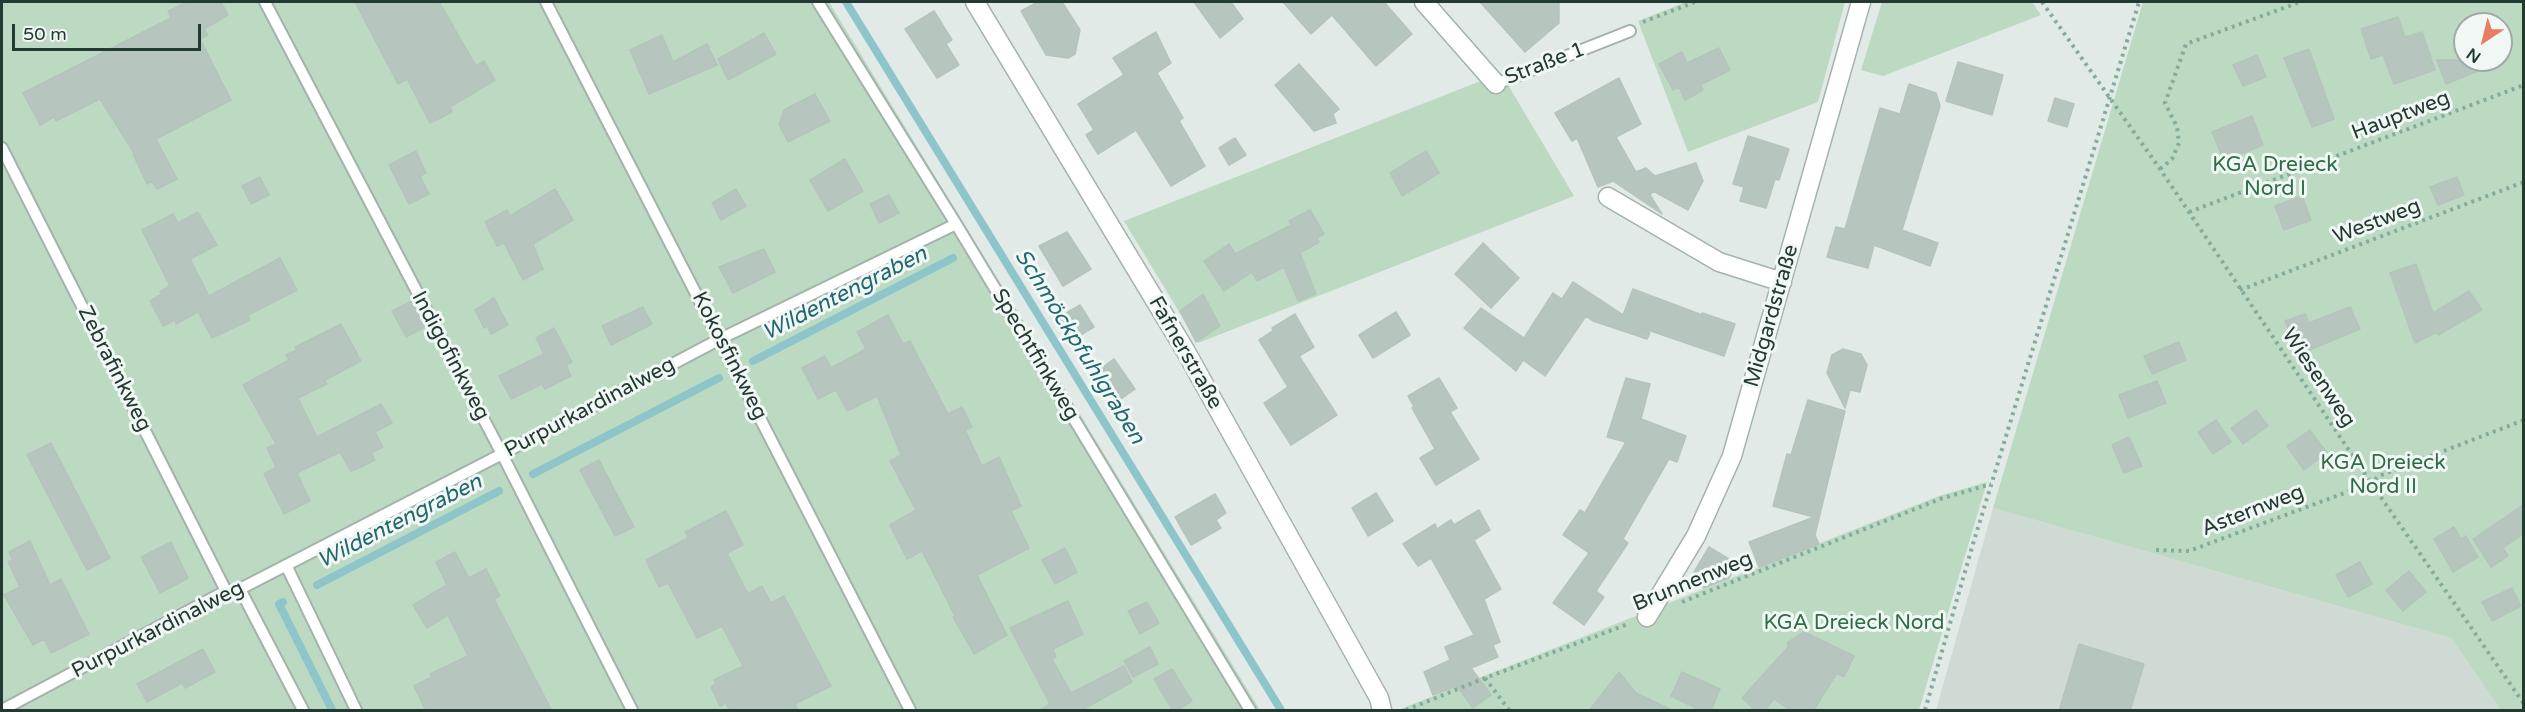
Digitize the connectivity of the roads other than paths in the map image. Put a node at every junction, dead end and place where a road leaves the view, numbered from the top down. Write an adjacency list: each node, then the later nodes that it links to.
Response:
1 (266, 2): 14 (lane, Indigofinkweg)
2 (546, 2): 13 (lane, Kokosfinkweg)
3 (818, 2): 11 (lane, Spechtfinkweg)
4 (975, 2): 25 (street, Fafnerstraße)
5 (1424, 2): 8 (street, Straße 1)
6 (1861, 2): 12 (street, Midgardstraße)
7 (1630, 31): 8 (lane, Straße 1)
8 (1496, 84)
9 (2, 148): 17 (lane, Zebrafinkweg)
10 (1608, 197): 12 (street)
11 (956, 225): 13 (lane, Purpurkardinalweg); 24 (lane, Spechtfinkweg)
12 (1782, 282): 18 (street, Midgardstraße)
13 (720, 339): 14 (lane, Purpurkardinalweg); 23 (lane, Kokosfinkweg)
14 (502, 454): 15 (lane, Purpurkardinalweg); 22 (lane, Indigofinkweg)
15 (286, 565): 16 (lane, Purpurkardinalweg); 21 (lane)
16 (240, 589): 17 (lane, Purpurkardinalweg); 20 (lane)
17 (226, 591): 19 (lane, Purpurkardinalweg)
18 (1647, 617)
19 (2, 710)
20 (303, 711)
21 (356, 711)
22 (632, 711)
23 (910, 711)
24 (1250, 711)
25 (1382, 711)

